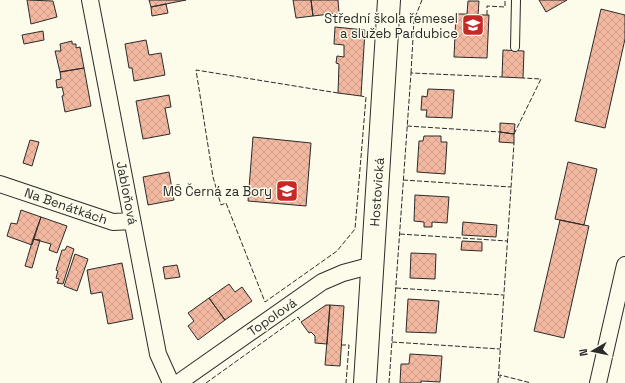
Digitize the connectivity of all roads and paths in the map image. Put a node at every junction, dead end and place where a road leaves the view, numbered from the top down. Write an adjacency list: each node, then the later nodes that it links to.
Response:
1 (90, 0): 6 (street, Jabloňová)
2 (389, 0): 7 (main road, Hostovická)
3 (516, 0): 4 (lane)
4 (515, 47)
5 (0, 184): 6 (street, Na Benátkách)
6 (132, 221): 9 (street, Jabloňová)
7 (373, 265): 10 (street, Topolová); 11 (main road, Hostovická)
8 (625, 265): 12 (street)
9 (171, 383)
10 (178, 383)
11 (365, 383)
12 (598, 383)

